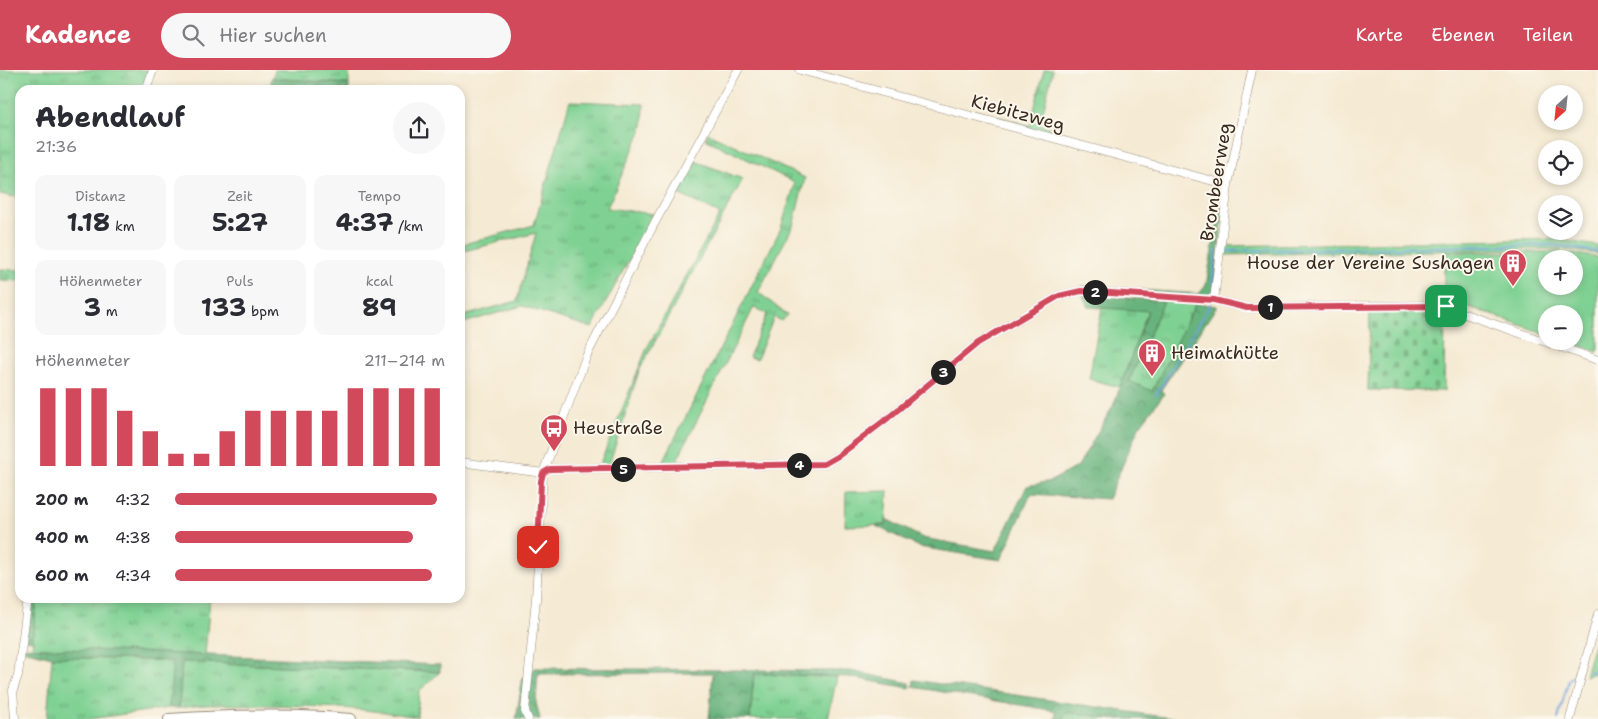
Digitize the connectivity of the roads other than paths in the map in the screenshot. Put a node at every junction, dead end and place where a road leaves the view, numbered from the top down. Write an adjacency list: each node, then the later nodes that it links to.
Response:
1 (153, 70): 5 (street)
2 (738, 70): 10 (street)
3 (800, 70): 6 (street, Kiebitzweg)
4 (1252, 70): 6 (street, Brombeerweg)
5 (148, 85)
6 (1228, 185): 7 (street, Brombeerweg)
7 (1214, 300): 8 (street); 10 (street)
8 (1598, 360)
9 (465, 463): 10 (street)
10 (543, 473): 16 (street)
11 (27, 603): 13 (street)
12 (1598, 614): 17 (street)
13 (15, 719)
14 (168, 719): 15 (main road)
15 (351, 719)
16 (528, 719)
17 (1570, 719)

